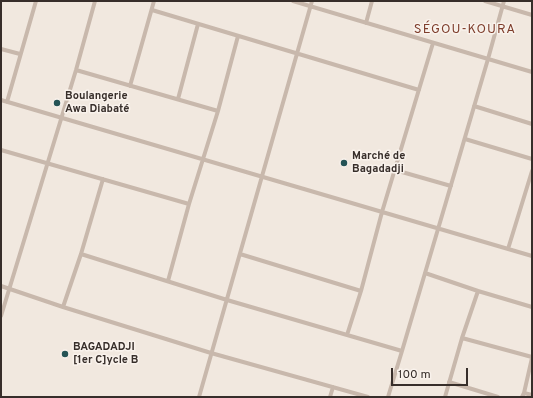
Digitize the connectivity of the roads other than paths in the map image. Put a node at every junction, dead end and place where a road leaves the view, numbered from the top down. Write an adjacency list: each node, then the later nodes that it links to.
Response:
1 (36, 1): 19 (street)
2 (95, 1): 21 (street)
3 (154, 1): 11 (street)
4 (293, 1): 9 (street)
5 (312, 1): 9 (street)
6 (372, 1): 13 (street)
7 (485, 1): 10 (street)
8 (504, 1): 10 (street)
9 (310, 6): 13 (street); 18 (street)
10 (502, 6): 12 (street); 20 (street)
11 (152, 10): 14 (street); 23 (street)
12 (532, 15)
13 (366, 23): 16 (street)
14 (198, 24): 15 (street); 26 (street)
15 (238, 36): 18 (street); 29 (street)
16 (433, 43): 20 (street); 24 (street)
17 (1, 48): 19 (street)
18 (297, 53): 24 (street); 39 (street)
19 (20, 54): 27 (street)
20 (488, 59): 22 (street); 28 (street)
21 (76, 70): 23 (street); 30 (street)
22 (532, 72)
23 (130, 86): 26 (street)
24 (419, 90): 37 (street)
25 (1, 100): 27 (street)
26 (178, 100): 29 (street)
27 (7, 102): 30 (street)
28 (474, 106): 31 (street); 32 (street)
29 (218, 111): 34 (street)
30 (61, 118): 34 (street); 36 (street)
31 (532, 124)
32 (465, 139): 35 (street); 41 (street)
33 (1, 150): 36 (street)
34 (203, 159): 39 (street); 42 (street)
35 (532, 159)
36 (47, 163): 40 (street); 52 (street)
37 (395, 170): 41 (street); 43 (street)
38 (532, 171): 45 (street)
39 (262, 176): 43 (street); 47 (street)
40 (102, 179): 42 (street); 46 (street)
41 (451, 186): 44 (street)
42 (189, 204): 50 (street)
43 (382, 212): 44 (street); 53 (street)
44 (438, 228): 45 (street); 49 (street)
45 (508, 249): 48 (street)
46 (81, 254): 50 (street); 56 (street)
47 (240, 254): 53 (street); 55 (street)
48 (532, 256)
49 (425, 273): 54 (street); 61 (street)
50 (168, 281): 55 (street)
51 (1, 286): 52 (street)
52 (9, 288): 56 (street); 58 (street)
53 (361, 291): 59 (street)
54 (478, 291): 57 (street); 60 (street)
55 (227, 300): 59 (street); 62 (street)
56 (63, 307): 62 (street)
57 (532, 307)
58 (1, 316)
59 (346, 335): 61 (street)
60 (462, 338): 63 (street); 64 (street)
61 (402, 351): 72 (street)
62 (211, 353): 65 (street); 68 (street)
63 (532, 358): 66 (street)
64 (449, 382): 73 (street); 74 (street)
65 (333, 387): 70 (street); 71 (street)
66 (523, 395): 67 (street)
67 (532, 395)
68 (199, 396): 69 (street)
69 (206, 397)
70 (330, 397)
71 (368, 397)
72 (388, 397)
73 (445, 397)
74 (498, 397)

